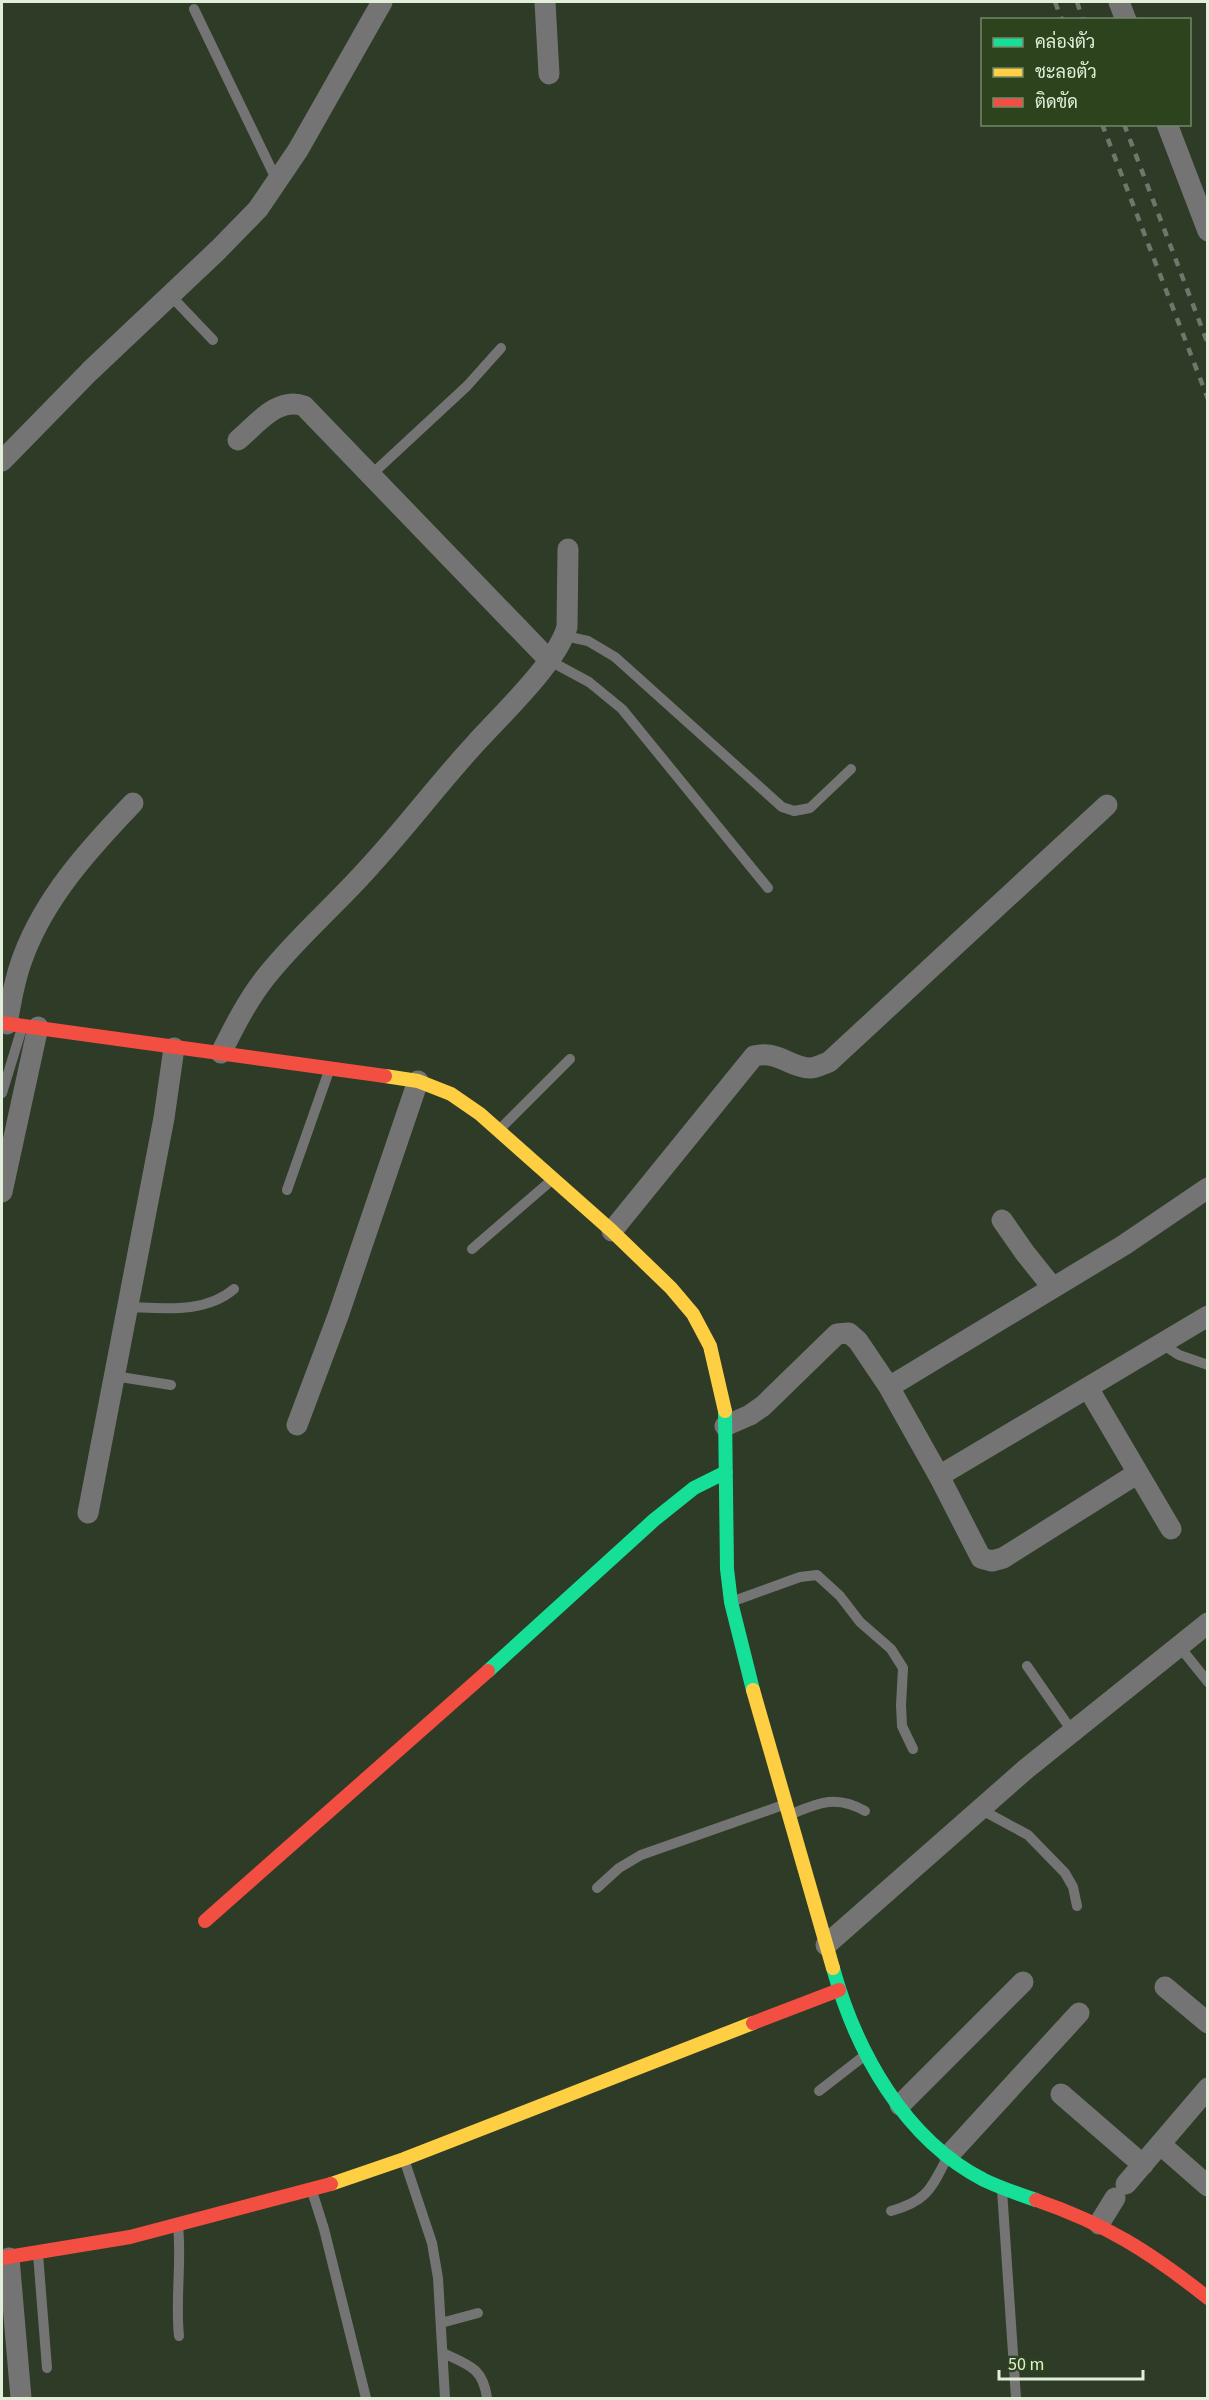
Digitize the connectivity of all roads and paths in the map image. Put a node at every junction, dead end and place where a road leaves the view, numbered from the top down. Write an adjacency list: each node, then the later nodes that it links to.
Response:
1 (382, 2): 8 (street)
2 (545, 2): 6 (street)
3 (1119, 2): 5 (street)
4 (194, 9): 8 (lane)
5 (1125, 18)
6 (549, 74)
7 (1168, 126): 9 (street)
8 (277, 182): 10 (street)
9 (1208, 231)
10 (170, 295): 11 (lane); 14 (street)
11 (213, 340)
12 (501, 348): 15 (lane)
13 (238, 440): 15 (street)
14 (2, 461)
15 (370, 476): 18 (street)
16 (568, 549): 17 (street)
17 (565, 636): 18 (street); 19 (lane)
18 (550, 661): 22 (lane); 25 (street)
19 (851, 769)
20 (132, 803): 23 (street)
21 (1107, 805): 36 (street)
22 (768, 888)
23 (17, 1025): 24 (street); 29 (lane); 34 (street)
24 (174, 1048): 25 (street); 40 (street)
25 (221, 1053): 27 (street)
26 (570, 1059): 30 (lane)
27 (330, 1068): 28 (street); 33 (lane)
28 (418, 1081): 30 (street); 48 (street)
29 (2, 1093)
30 (499, 1130): 31 (street)
31 (553, 1179): 36 (street); 37 (lane)
32 (1208, 1188): 38 (street)
33 (287, 1190)
34 (2, 1192)
35 (1002, 1220): 38 (street)
36 (612, 1231): 49 (street)
37 (472, 1249)
38 (1053, 1288): 46 (street)
39 (234, 1289): 40 (lane)
40 (127, 1307): 44 (street)
41 (1208, 1317): 42 (street)
42 (1162, 1344): 43 (lane); 47 (street)
43 (1208, 1365)
44 (114, 1376): 45 (lane); 53 (street)
45 (171, 1385)
46 (889, 1387): 49 (street); 52 (street)
47 (1088, 1388): 51 (street); 52 (street)
48 (297, 1425)
49 (725, 1426): 50 (street)
50 (726, 1472): 55 (street); 67 (street)
51 (1138, 1473): 52 (street); 54 (street)
52 (939, 1476)
53 (88, 1513)
54 (1171, 1529)
55 (731, 1602): 61 (lane); 62 (street)
56 (1208, 1623): 57 (street)
57 (1179, 1646): 59 (lane); 60 (street)
58 (1027, 1666): 60 (lane)
59 (1208, 1682)
60 (1072, 1731): 63 (street)
61 (913, 1749)
62 (788, 1809): 64 (lane); 65 (lane); 68 (street)
63 (979, 1809): 66 (lane); 68 (street)
64 (865, 1811)
65 (597, 1888)
66 (1077, 1906)
67 (205, 1921)
68 (826, 1945): 71 (street)
69 (1023, 1982): 78 (street)
70 (1165, 1988): 73 (street)
71 (839, 1990): 74 (street); 81 (street)
72 (1079, 2013): 80 (street)
73 (1208, 2023)
74 (866, 2054): 76 (lane); 78 (street)
75 (1208, 2088): 79 (street)
76 (819, 2091)
77 (1061, 2094): 82 (street)
78 (900, 2105): 80 (street)
79 (1160, 2144): 82 (street); 83 (street)
80 (949, 2155): 84 (street); 86 (lane)
81 (404, 2159): 85 (street); 93 (lane)
82 (1143, 2165): 87 (street)
83 (1208, 2186)
84 (1002, 2187): 87 (street); 101 (lane)
85 (312, 2191): 88 (street); 98 (lane)
86 (891, 2211)
87 (1100, 2224): 91 (street)
88 (178, 2226): 89 (street); 94 (lane)
89 (38, 2254): 90 (street); 96 (lane)
90 (5, 2258): 97 (street)
91 (1208, 2298)
92 (478, 2313): 93 (lane)
93 (441, 2323): 95 (lane)
94 (179, 2337)
95 (443, 2353): 99 (lane); 100 (lane)
96 (47, 2368)
97 (21, 2398)
98 (366, 2398)
99 (445, 2398)
100 (487, 2398)
101 (1016, 2398)

